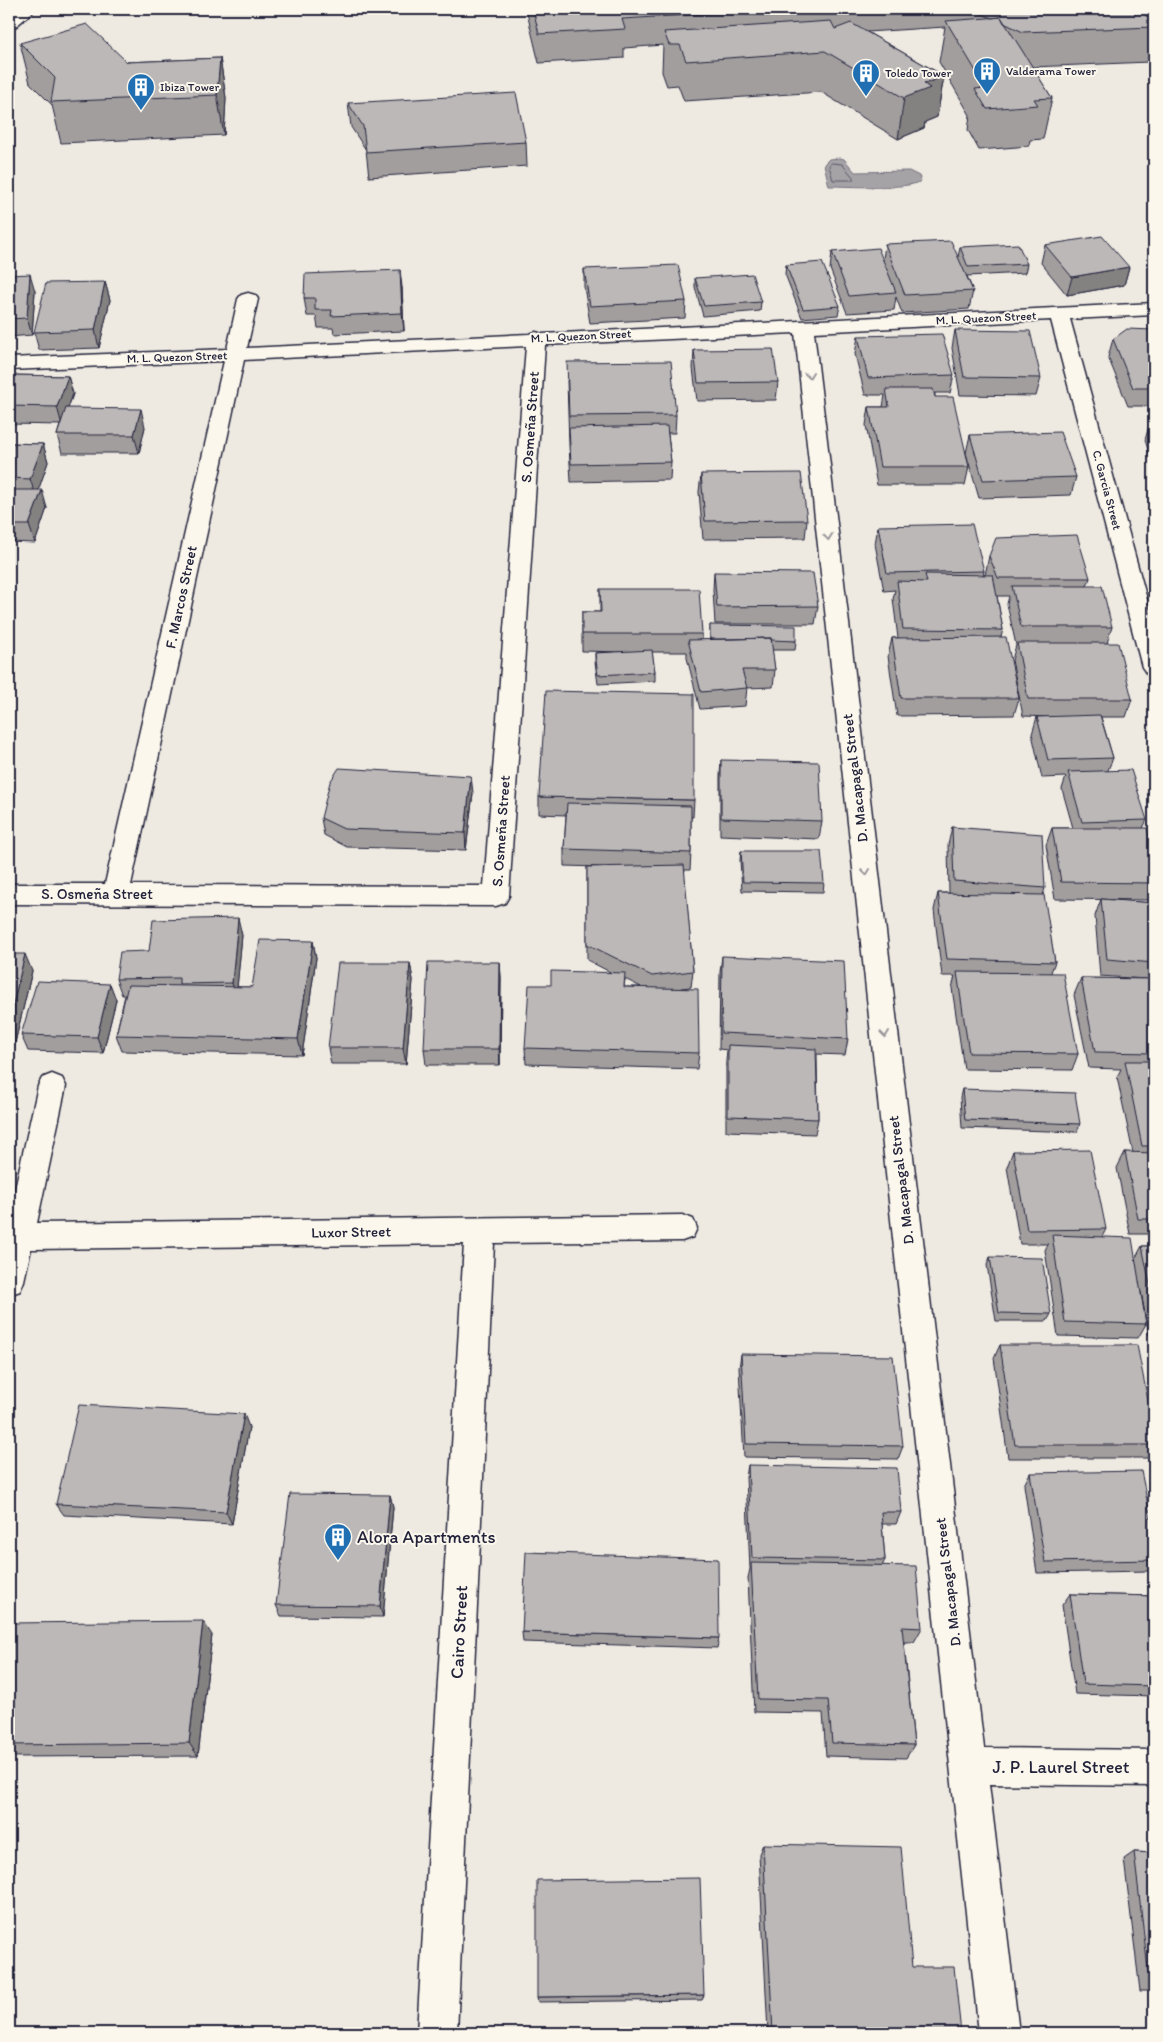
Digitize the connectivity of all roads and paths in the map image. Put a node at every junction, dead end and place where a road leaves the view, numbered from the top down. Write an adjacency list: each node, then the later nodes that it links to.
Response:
1 (28, 9): 2 (street)
2 (9, 24)
3 (248, 299): 8 (street, F. Marcos Street)
4 (1154, 309): 5 (street, M. L. Quezon Street)
5 (1059, 314): 6 (street, M. L. Quezon Street); 10 (street, C. Garcia Street)
6 (804, 327): 7 (street, M. L. Quezon Street); 18 (street, D. Macapagal Street, one-way to 18)
7 (536, 338): 8 (street, M. L. Quezon Street); 12 (street, S. Osmeña Street)
8 (234, 355): 9 (street, M. L. Quezon Street); 12 (street, F. Marcos Street)
9 (9, 364)
10 (1154, 667)
11 (9, 894): 12 (street, S. Osmeña Street)
12 (116, 894)
13 (52, 1086): 16 (street)
14 (682, 1228): 15 (street, Luxor Street)
15 (480, 1230): 16 (street, Luxor Street); 20 (street, Cairo Street)
16 (19, 1236): 17 (street)
17 (9, 1281)
18 (969, 1766): 19 (street, J. P. Laurel Street); 21 (street, D. Macapagal Street)
19 (1154, 1768)
20 (437, 2033)
21 (999, 2033)

